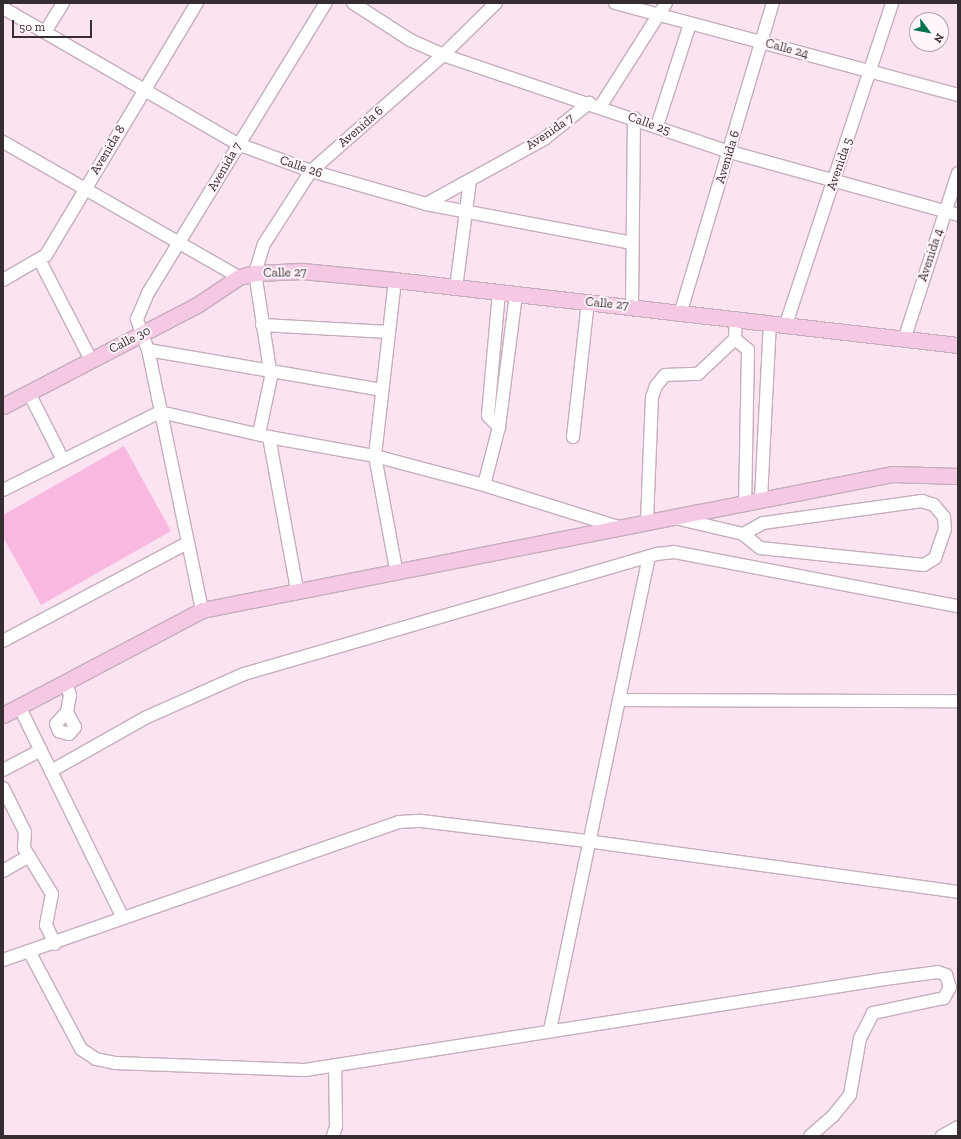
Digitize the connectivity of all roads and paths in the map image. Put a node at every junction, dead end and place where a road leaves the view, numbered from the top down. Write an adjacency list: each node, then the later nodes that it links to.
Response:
1 (63, 3): 13 (street)
2 (196, 3): 17 (street, Avenida 8)
3 (326, 3): 24 (street, Avenida 7)
4 (353, 3): 15 (street, Calle 25)
5 (496, 3): 15 (street, Avenida 6)
6 (615, 3): 11 (street, Calle 24)
7 (666, 3): 11 (street)
8 (773, 3): 14 (street, Avenida 6)
9 (892, 3): 16 (street, Avenida 5)
10 (3, 8): 13 (street, Calle 26)
11 (659, 15): 12 (street, Calle 24); 20 (street)
12 (690, 24): 14 (street, Calle 24); 22 (street)
13 (45, 32): 17 (street, Calle 26)
14 (763, 43): 16 (street, Calle 24); 25 (street, Avenida 6)
15 (443, 55): 19 (street, Calle 25); 26 (street, Avenida 6)
16 (872, 72): 18 (street, Calle 24); 29 (street, Avenida 5)
17 (144, 90): 24 (street, Calle 26); 30 (street, Avenida 8)
18 (958, 95)
19 (588, 103): 20 (street, Calle 25); 28 (street, Avenida 7)
20 (600, 107): 21 (street, Calle 25)
21 (634, 118): 22 (street, Calle 25); 35 (street)
22 (657, 126): 25 (street, Calle 25)
23 (3, 142): 30 (street)
24 (238, 144): 26 (street, Calle 26); 36 (street, Avenida 7)
25 (730, 152): 29 (street, Calle 25); 47 (street, Avenida 6)
26 (311, 171): 31 (street, Calle 26); 38 (street, Avenida 6)
27 (958, 173): 33 (street, Avenida 4)
28 (470, 180): 31 (street, Avenida 7); 32 (street)
29 (834, 182): 33 (street, Calle 25); 50 (street, Avenida 5)
30 (85, 190): 36 (street); 37 (street, Avenida 8)
31 (426, 204): 32 (street, Calle 26)
32 (466, 210): 35 (street, Calle 26); 42 (street)
33 (946, 212): 34 (street, Calle 25); 54 (street, Avenida 4)
34 (958, 215)
35 (632, 243): 46 (street)
36 (179, 245): 39 (street); 53 (street, Avenida 7)
37 (40, 261): 40 (street); 58 (street)
38 (255, 273): 39 (main road, Calle 30); 41 (main road, Calle 27); 51 (street)
39 (239, 277): 53 (main road, Calle 30)
40 (3, 280)
41 (395, 280): 42 (main road, Calle 27); 52 (street)
42 (456, 288): 43 (main road, Calle 27)
43 (499, 292): 44 (main road, Calle 27); 64 (street)
44 (516, 294): 45 (main road, Calle 27); 64 (street)
45 (588, 302): 46 (main road, Calle 27); 66 (street)
46 (632, 306): 47 (main road, Calle 27)
47 (681, 311): 48 (main road, Calle 27)
48 (736, 318): 49 (main road, Calle 27); 55 (street)
49 (770, 323): 50 (main road, Calle 27); 72 (street)
50 (786, 324): 54 (main road, Calle 27)
51 (262, 325): 52 (street); 59 (street)
52 (389, 332): 60 (street)
53 (143, 334): 57 (street, Avenida 7); 58 (main road, Calle 30)
54 (905, 337): 56 (main road, Calle 27)
55 (735, 339): 73 (street); 75 (street)
56 (958, 345)
57 (148, 350): 59 (street); 63 (street, Avenida 7)
58 (91, 360): 61 (main road, Calle 30)
59 (271, 370): 60 (street); 65 (street)
60 (382, 390): 67 (street)
61 (29, 393): 62 (main road, Calle 30); 68 (street)
62 (3, 406)
63 (160, 412): 65 (street); 68 (street); 78 (street, Avenida 7)
64 (499, 427): 70 (street)
65 (264, 436): 67 (street); 81 (street)
66 (573, 437)
67 (375, 456): 70 (street); 80 (street)
68 (62, 458): 71 (street)
69 (958, 476): 72 (main road)
70 (484, 485): 76 (street)
71 (3, 490)
72 (761, 499): 73 (main road)
73 (745, 503): 74 (main road)
74 (675, 518): 75 (main road); 77 (street)
75 (647, 521): 76 (main road)
76 (621, 528): 80 (main road)
77 (743, 534): 77 (street)
78 (188, 543): 83 (street, Avenida 7); 84 (street)
79 (649, 556): 82 (street); 86 (street); 93 (street)
80 (396, 569): 81 (main road)
81 (297, 589): 83 (main road)
82 (958, 606)
83 (202, 610): 85 (main road)
84 (3, 641)
85 (66, 684): 88 (main road); 89 (street)
86 (619, 700): 87 (street); 95 (street)
87 (958, 701)
88 (19, 706): 90 (main road); 91 (street)
89 (67, 712)
90 (3, 715)
91 (41, 750): 92 (street); 93 (street)
92 (3, 770)
93 (51, 771): 99 (street)
94 (3, 788): 96 (street)
95 (587, 841): 98 (street); 99 (street); 103 (street)
96 (29, 856): 97 (street); 100 (street)
97 (3, 871)
98 (958, 892)
99 (123, 918): 100 (street)
100 (55, 944): 101 (street)
101 (30, 953): 102 (street); 104 (street)
102 (3, 960)
103 (550, 1030): 104 (street); 107 (street)
104 (335, 1065): 106 (street)
105 (958, 1127): 108 (street)
106 (333, 1136)
107 (810, 1136)
108 (942, 1136)

